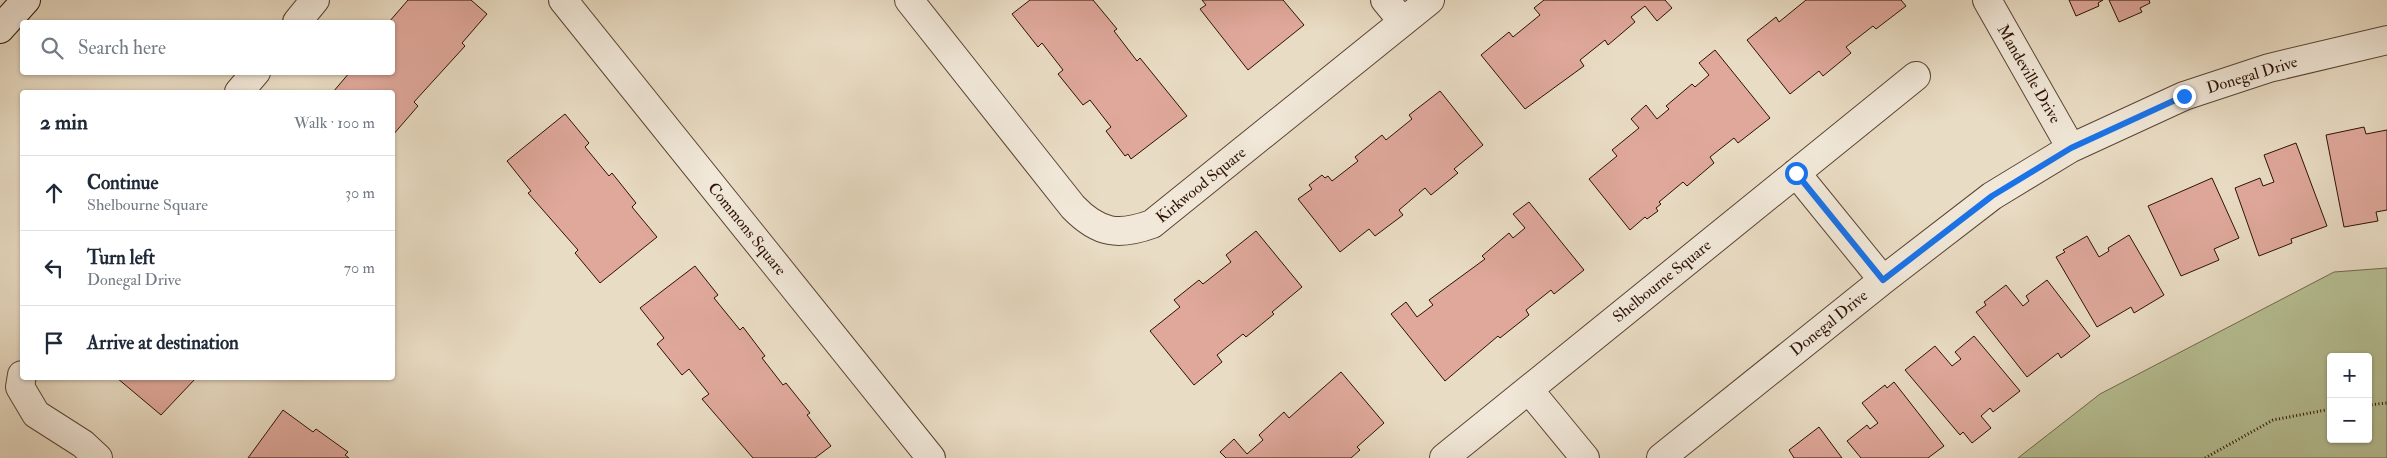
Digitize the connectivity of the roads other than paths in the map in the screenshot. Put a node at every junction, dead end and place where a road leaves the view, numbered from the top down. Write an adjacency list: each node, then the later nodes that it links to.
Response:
1 (26, 0): 10 (street)
2 (315, 0): 8 (street)
3 (563, 0): 21 (street, Commons Square)
4 (909, 0): 9 (street, Kirkwood Square)
5 (1385, 0): 9 (street)
6 (1430, 0): 9 (street, Kirkwood Square)
7 (1987, 0): 15 (street, Mandeville Drive)
8 (299, 20)
9 (1403, 22)
10 (0, 29)
11 (2387, 40): 15 (street, Donegal Drive)
12 (253, 75): 14 (street)
13 (1916, 76): 16 (street, Shelbourne Square)
14 (241, 90)
15 (2071, 148): 17 (street, Donegal Drive)
16 (1796, 173): 17 (street); 19 (street, Shelbourne Square)
17 (1883, 280): 24 (street, Donegal Drive)
18 (21, 380): 20 (street)
19 (1529, 390): 22 (street, Shelbourne Square); 23 (street)
20 (98, 458)
21 (931, 458)
22 (1444, 458)
23 (1585, 458)
24 (1661, 458)

